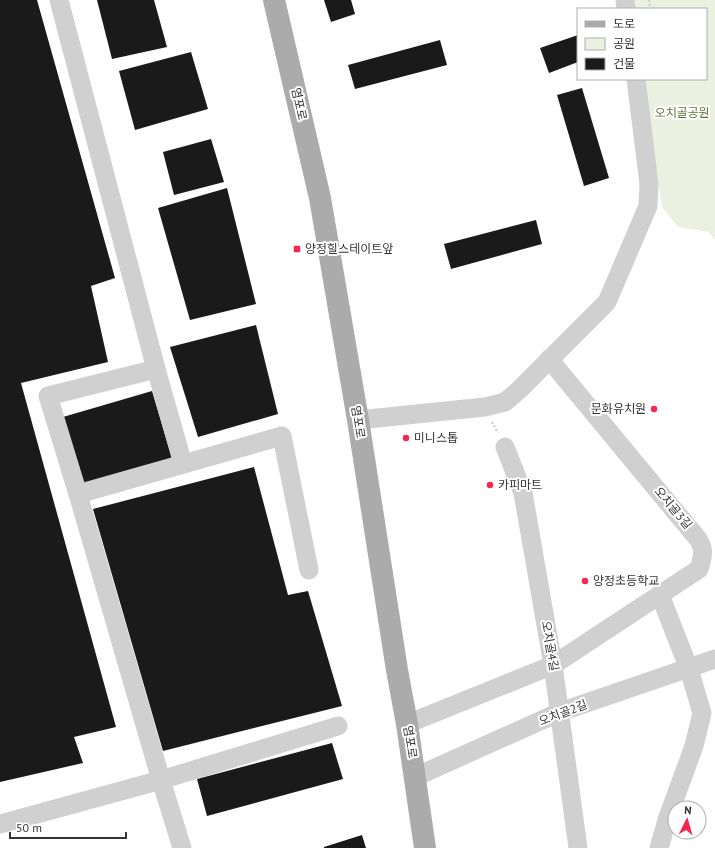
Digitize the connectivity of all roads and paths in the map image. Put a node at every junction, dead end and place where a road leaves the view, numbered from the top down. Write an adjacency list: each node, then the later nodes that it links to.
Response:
1 (59, 0): 5 (street)
2 (274, 0): 7 (main road, 염포로)
3 (636, 80): 4 (street)
4 (549, 359): 6 (street); 12 (street, 오치골3길)
5 (156, 369): 9 (street); 10 (street)
6 (485, 407): 7 (street); 8 (path)
7 (358, 420): 18 (main road, 염포로)
8 (505, 447): 14 (street, 오치골4길)
9 (183, 464): 10 (street); 11 (street)
10 (78, 494): 21 (street)
11 (309, 570)
12 (660, 595): 14 (street, 오치골3길); 15 (street)
13 (715, 659): 15 (street, 오치골2길)
14 (553, 665): 17 (street, 오치골4길); 18 (street, 오치골3길)
15 (689, 669): 16 (street); 17 (street, 오치골2길)
16 (707, 701): 26 (street)
17 (560, 712): 20 (street, 오치골2길); 25 (street, 오치골4길)
18 (407, 724): 20 (main road, 염포로)
19 (338, 726): 21 (street)
20 (415, 777): 24 (main road, 염포로)
21 (162, 780): 22 (street); 23 (street)
22 (0, 824)
23 (182, 848)
24 (425, 848)
25 (578, 848)
26 (659, 848)

